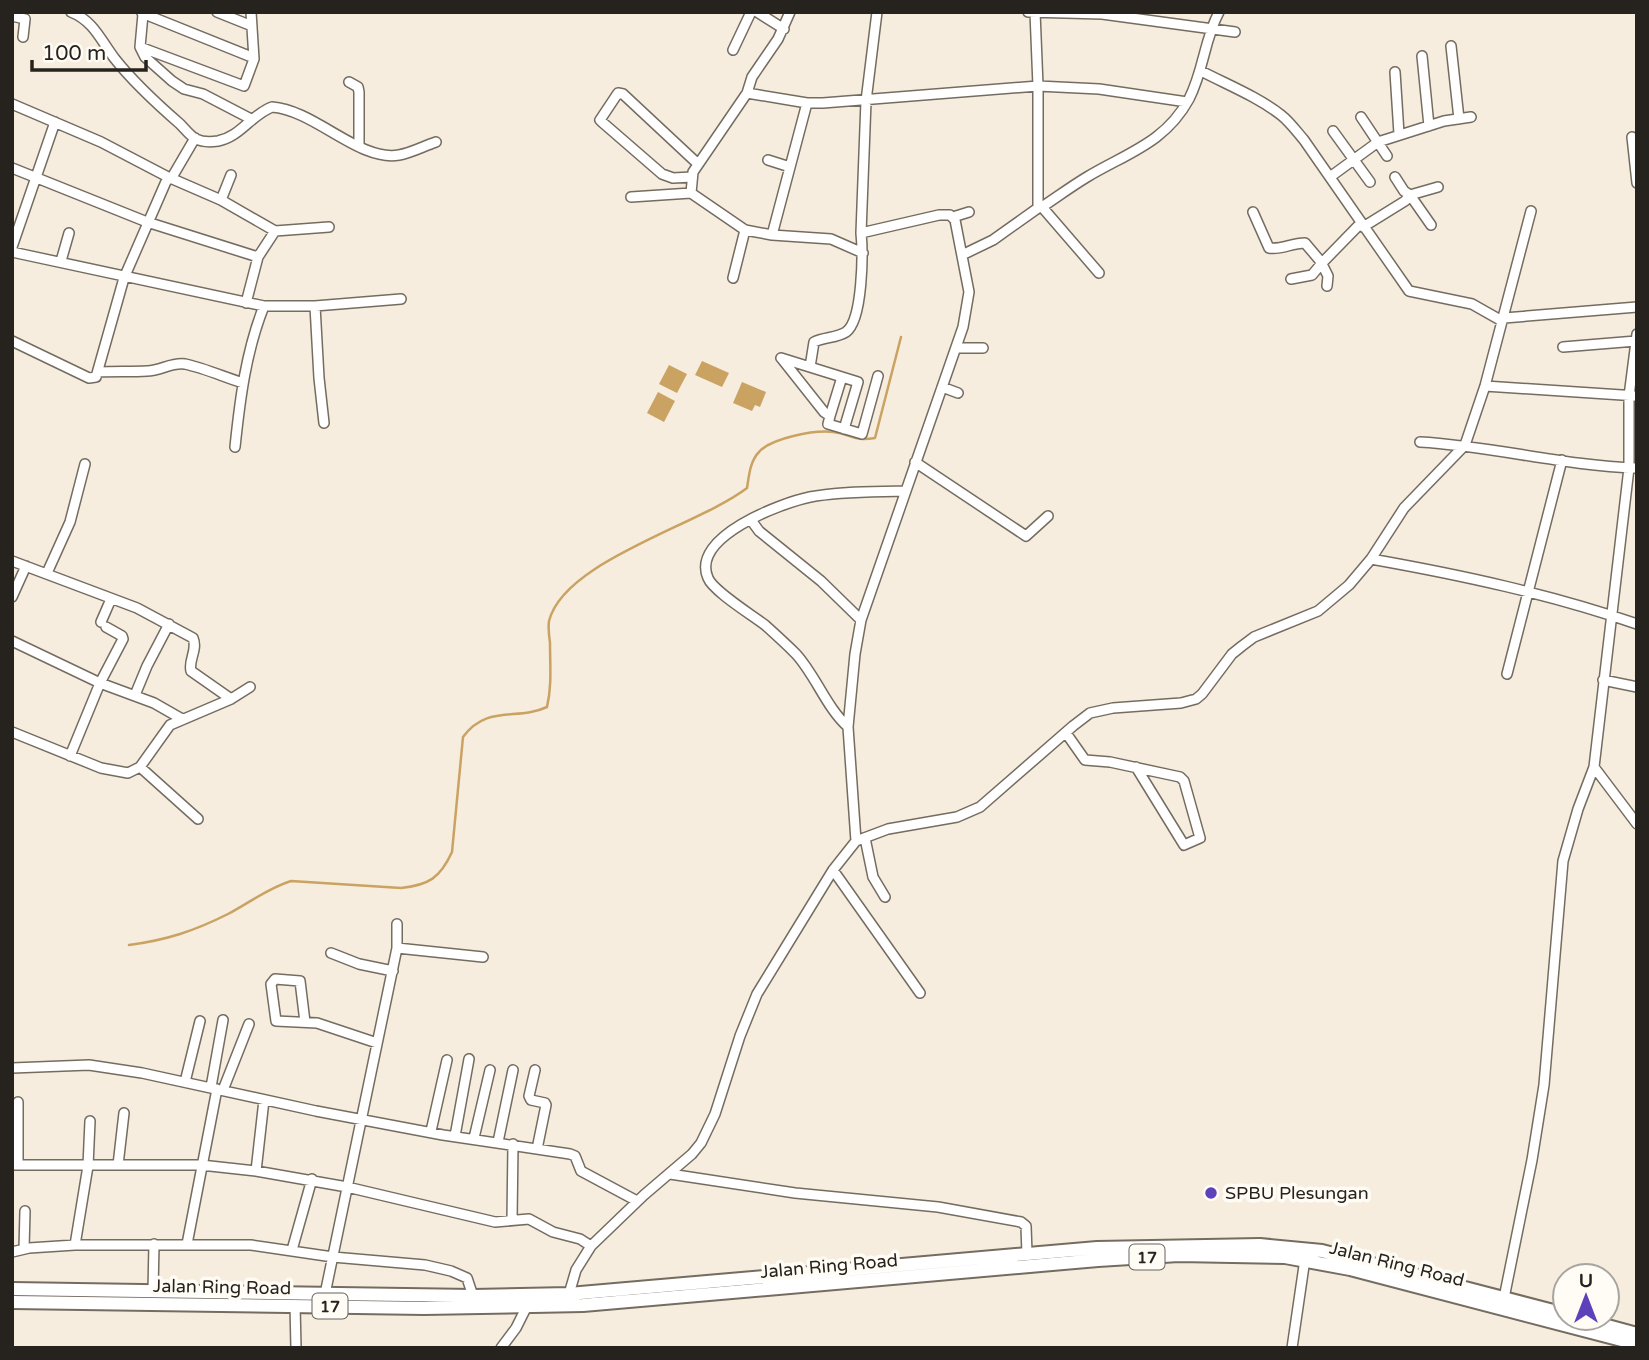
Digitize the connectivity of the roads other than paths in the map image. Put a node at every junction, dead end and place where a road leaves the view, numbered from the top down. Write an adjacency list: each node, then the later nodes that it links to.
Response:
1 (71, 12): 41 (street)
2 (217, 12): 13 (street)
3 (251, 12): 13 (street)
4 (751, 12): 20 (street)
5 (757, 12): 14 (street)
6 (790, 12): 14 (street)
7 (877, 12): 28 (street)
8 (1219, 12): 15 (street)
9 (1032, 13): 11 (street); 26 (street)
10 (146, 14): 19 (street); 22 (street)
11 (1129, 15): 15 (street)
12 (12, 16): 17 (street)
13 (252, 26): 22 (street)
14 (784, 29): 27 (street)
15 (1210, 29): 16 (street); 23 (street)
16 (1235, 32)
17 (23, 37)
18 (1451, 46): 35 (street)
19 (140, 47): 22 (street); 34 (street)
20 (733, 50)
21 (1422, 56): 37 (street)
22 (254, 58)
23 (1201, 71): 29 (street); 54 (street)
24 (1395, 72): 39 (street)
25 (349, 82): 44 (street)
26 (1038, 86): 28 (street); 29 (street); 64 (street)
27 (747, 93): 30 (street); 48 (street)
28 (866, 101): 30 (street); 76 (street)
29 (1187, 102): 64 (street)
30 (807, 103): 49 (street)
31 (12, 104): 36 (street)
32 (1361, 117): 43 (street)
33 (1471, 117): 35 (street)
34 (251, 119): 41 (street); 44 (street)
35 (1459, 119): 37 (street)
36 (55, 122): 51 (street); 56 (street)
37 (1429, 126): 39 (street)
38 (1333, 131): 46 (street)
39 (1399, 134): 43 (street)
40 (1632, 137): 58 (street)
41 (195, 138): 56 (street)
42 (436, 142): 44 (street)
43 (1378, 142): 45 (street); 46 (street)
44 (359, 146)
45 (1387, 156)
46 (1353, 159): 54 (street); 57 (street)
47 (768, 160): 49 (street)
48 (698, 164): 53 (street); 53 (street)
49 (790, 167): 77 (street)
50 (12, 168): 51 (street)
51 (37, 176): 69 (street); 78 (street)
52 (231, 176): 63 (street)
53 (692, 177): 60 (street)
54 (1330, 177): 70 (street)
55 (1395, 177): 61 (street)
56 (169, 178): 63 (street); 69 (street)
57 (1370, 182)
58 (1637, 183)
59 (1438, 187): 61 (street)
60 (691, 193): 62 (street); 73 (street)
61 (1410, 195): 70 (street); 71 (street)
62 (631, 197)
63 (221, 200): 74 (street)
64 (1040, 208): 81 (street); 85 (street)
65 (1531, 211): 95 (street)
66 (969, 212): 68 (street)
67 (1253, 212): 84 (street)
68 (953, 217): 76 (street); 81 (street)
69 (148, 222): 82 (street); 86 (street)
70 (1362, 225): 84 (street); 95 (street)
71 (1431, 225)
72 (329, 227): 74 (street)
73 (745, 230): 77 (street); 87 (street)
74 (275, 231): 82 (street)
75 (69, 233): 83 (street)
76 (861, 233): 80 (street)
77 (772, 234): 80 (street)
78 (12, 247)
79 (12, 253): 83 (street)
80 (863, 253): 102 (street)
81 (962, 255): 100 (street)
82 (258, 257): 91 (street)
83 (61, 261): 86 (street)
84 (1322, 263): 88 (street); 89 (street)
85 (1099, 273)
86 (124, 278): 91 (street); 103 (street)
87 (733, 278)
88 (1291, 279)
89 (1327, 285)
90 (401, 299): 93 (street)
91 (246, 303): 92 (street)
92 (264, 306): 93 (street); 106 (street)
93 (315, 306): 112 (street)
94 (1637, 307): 95 (street)
95 (1503, 320): 107 (street)
96 (1637, 334): 98 (street)
97 (12, 341): 103 (street)
98 (1636, 341): 99 (street); 110 (street)
99 (1563, 347)
100 (956, 348): 101 (street); 108 (street)
101 (983, 348)
102 (810, 367): 105 (street); 111 (street)
103 (98, 372): 106 (street)
104 (878, 376): 113 (street)
105 (842, 377): 111 (street); 113 (street)
106 (243, 383): 116 (street)
107 (1485, 386): 110 (street); 115 (street)
108 (942, 387): 109 (street); 117 (street)
109 (958, 393)
110 (1633, 396): 120 (street)
111 (830, 416): 113 (street)
112 (324, 423)
113 (845, 429)
114 (1420, 442): 115 (street)
115 (1465, 445): 118 (street); 124 (street)
116 (236, 447)
117 (915, 460): 121 (street); 122 (street)
118 (1562, 460): 120 (street); 128 (street)
119 (85, 464): 127 (street)
120 (1633, 468): 131 (street)
121 (905, 491): 123 (street); 132 (street)
122 (1048, 516)
123 (751, 520): 132 (street); 144 (street)
124 (1371, 559): 128 (street); 146 (street)
125 (12, 561): 126 (street)
126 (26, 566): 127 (street); 129 (street)
127 (47, 573): 130 (street)
128 (1528, 592): 131 (street); 136 (street)
129 (12, 597)
130 (111, 599): 133 (street); 138 (street)
131 (1611, 616): 134 (street); 137 (street)
132 (861, 620): 144 (street)
133 (169, 624): 141 (street); 142 (street)
134 (1637, 624)
135 (12, 641): 138 (street)
136 (1507, 674)
137 (1603, 680): 140 (street); 150 (street)
138 (100, 682): 141 (street); 147 (street)
139 (250, 687): 142 (street)
140 (1637, 687)
141 (135, 695): 143 (street)
142 (231, 698): 143 (street)
143 (182, 719): 148 (street)
144 (848, 727): 153 (street)
145 (12, 732): 147 (street)
146 (1066, 733): 149 (street); 153 (street)
147 (69, 756): 148 (street)
148 (140, 767): 151 (street)
149 (1136, 767): 149 (street)
150 (1594, 767): 152 (street); 214 (street)
151 (198, 819)
152 (1637, 824)
153 (861, 839): 154 (street); 155 (street)
154 (832, 870): 161 (street); 191 (street)
155 (885, 897)
156 (397, 925): 157 (street)
157 (397, 948): 159 (street); 160 (street)
158 (331, 953): 160 (street)
159 (483, 957)
160 (393, 971): 166 (street)
161 (920, 993)
162 (223, 1020): 174 (street)
163 (200, 1021): 173 (street)
164 (305, 1022): 164 (street); 166 (street)
165 (249, 1024): 174 (street)
166 (377, 1043): 178 (street)
167 (469, 1059): 181 (street)
168 (447, 1060): 180 (street)
169 (12, 1068): 173 (street)
170 (490, 1070): 182 (street)
171 (513, 1070): 183 (street)
172 (535, 1070): 185 (street)
173 (185, 1082): 174 (street)
174 (217, 1088): 175 (street); 188 (street)
175 (264, 1100): 178 (street); 190 (street)
176 (18, 1102): 186 (street)
177 (124, 1113): 187 (street)
178 (363, 1119): 180 (street); 193 (street)
179 (90, 1121): 189 (street)
180 (431, 1131): 181 (street)
181 (455, 1136): 182 (street)
182 (474, 1138): 183 (street)
183 (498, 1142): 184 (street)
184 (513, 1144): 185 (street); 196 (street)
185 (537, 1149): 194 (street)
186 (15, 1164): 189 (street)
187 (118, 1165): 188 (street); 189 (street)
188 (201, 1165): 190 (street); 198 (street)
189 (88, 1166): 199 (street)
190 (256, 1171): 192 (street)
191 (670, 1174): 194 (street); 204 (street)
192 (312, 1179): 193 (street); 202 (street)
193 (347, 1186): 196 (street); 207 (street)
194 (637, 1202): 200 (street)
195 (25, 1211): 201 (street)
196 (512, 1220): 200 (street)
197 (154, 1244): 198 (street); 199 (street); 210 (street)
198 (187, 1244): 202 (street)
199 (75, 1245): 201 (street)
200 (591, 1246): 211 (street)
201 (23, 1249): 203 (street)
202 (292, 1250): 207 (street)
203 (12, 1252)
204 (1027, 1254): 205 (highway, Jalan Ring Road / 17); 211 (highway, Jalan Ring Road / 17)
205 (1097, 1254): 206 (highway, Jalan Ring Road / 17); 214 (highway, Jalan Ring Road / 17); 217 (highway, Jalan Ring Road / 17)
206 (1305, 1259): 219 (highway, Jalan Ring Road / 17); 222 (street)
207 (332, 1261): 209 (street); 213 (street)
208 (12, 1289): 212 (highway, Jalan Ring Road / 17)
209 (326, 1289): 210 (highway, Jalan Ring Road / 17); 213 (highway, Jalan Ring Road / 17)
210 (153, 1291): 212 (highway, Jalan Ring Road / 17)
211 (569, 1294): 213 (highway, Jalan Ring Road / 17)
212 (71, 1296): 215 (highway, Jalan Ring Road / 17); 216 (highway, Jalan Ring Road / 17)
213 (474, 1296)
214 (1504, 1298): 218 (highway, Jalan Ring Road / 17)
215 (12, 1301)
216 (295, 1305): 217 (highway, Jalan Ring Road / 17); 220 (street)
217 (527, 1306): 221 (street)
218 (1551, 1310)
219 (1637, 1344)
220 (296, 1348)
221 (500, 1348)
222 (1292, 1348)

